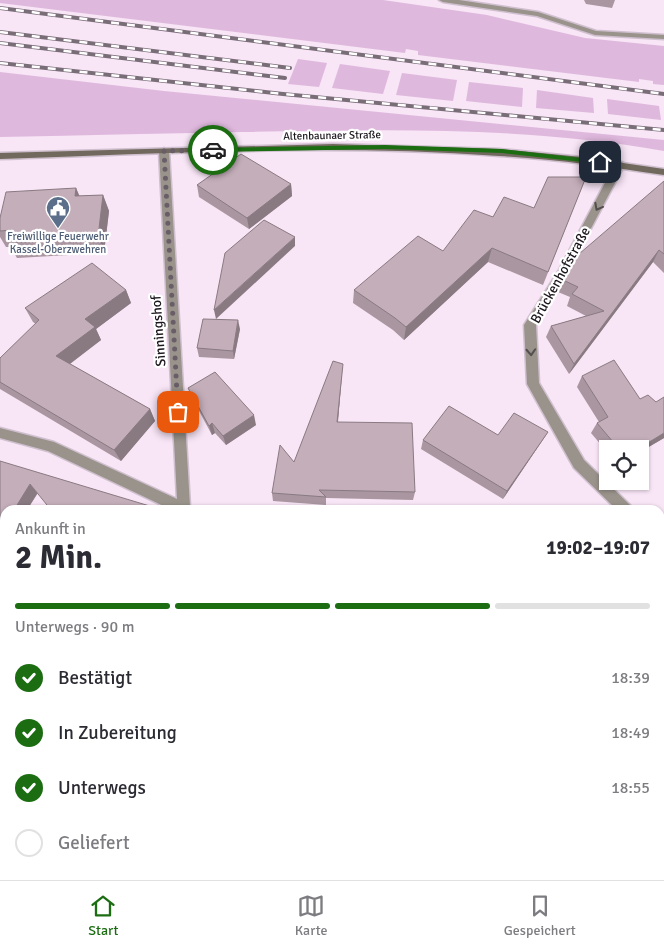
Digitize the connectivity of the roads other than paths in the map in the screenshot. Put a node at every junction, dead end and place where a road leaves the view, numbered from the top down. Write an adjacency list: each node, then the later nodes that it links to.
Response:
1 (443, 0): 2 (street)
2 (664, 37)
3 (164, 151): 4 (main road, Altenbaunaer Straße); 5 (main road, Altenbaunaer Straße); 9 (street, Sinningshof)
4 (0, 156)
5 (620, 164): 6 (main road, Altenbaunaer Straße); 10 (street, Brückenhofstraße, one-way to 10)
6 (664, 172)
7 (0, 433): 8 (street)
8 (174, 505)
9 (185, 505)
10 (621, 505)

